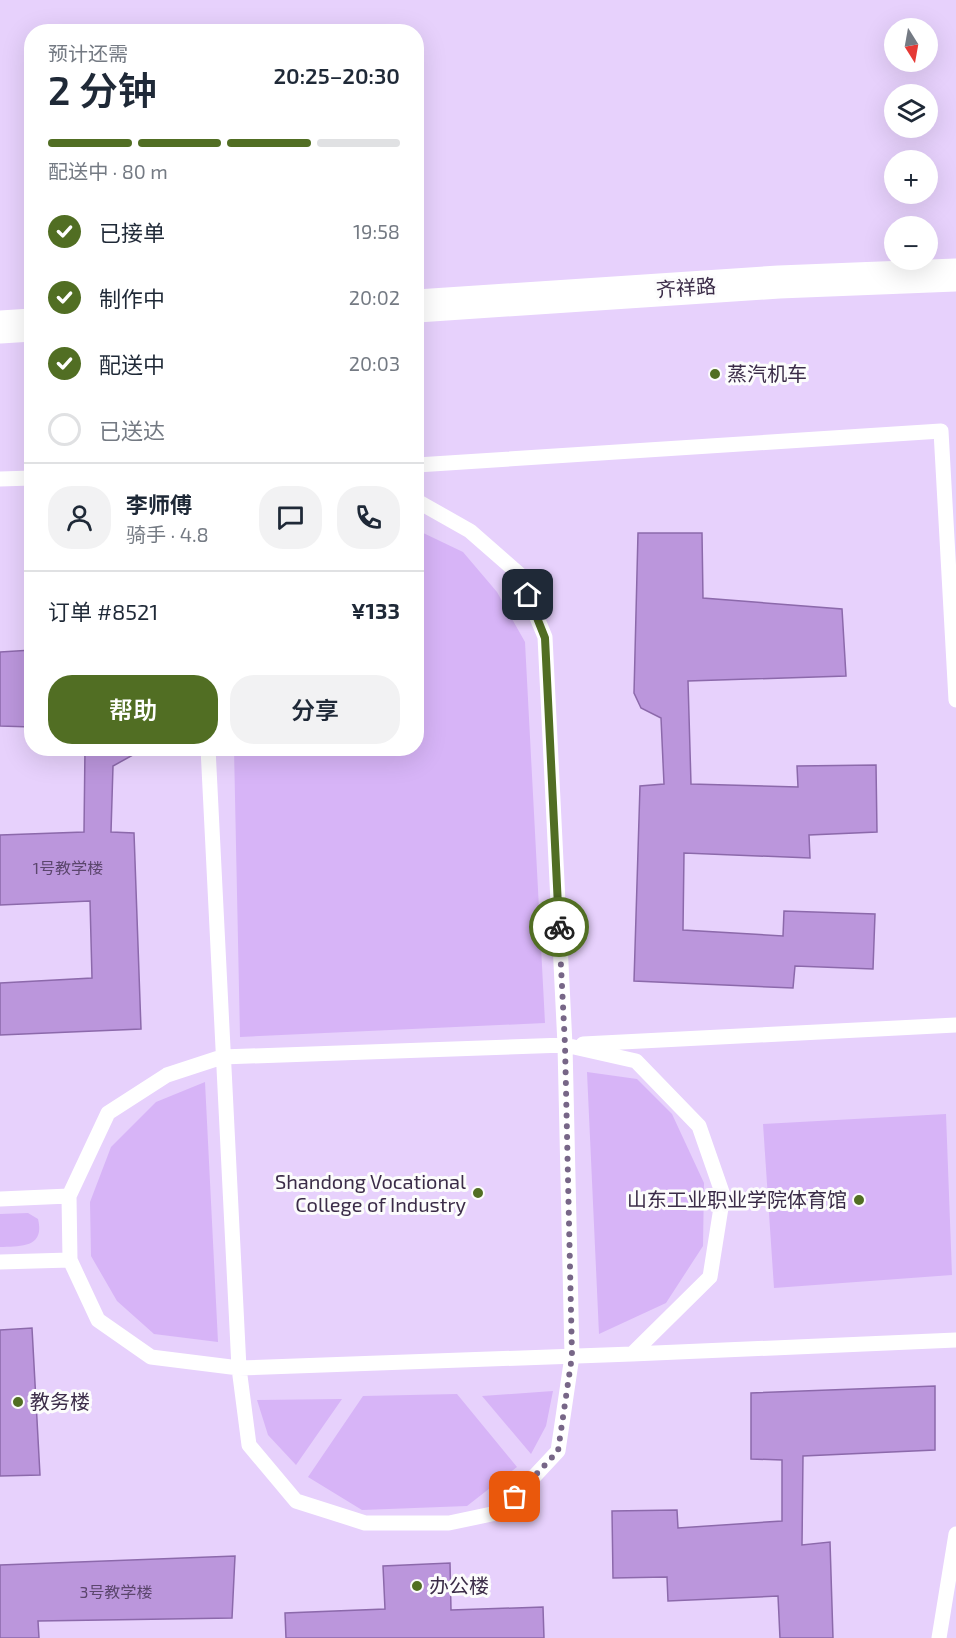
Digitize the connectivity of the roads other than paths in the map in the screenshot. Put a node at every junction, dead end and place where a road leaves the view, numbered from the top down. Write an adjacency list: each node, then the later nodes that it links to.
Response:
1 (956, 275): 2 (street, 齐祥路)
2 (424, 306)
3 (24, 326): 4 (street)
4 (0, 327)
5 (949, 449): 6 (lane); 10 (lane)
6 (424, 465)
7 (24, 478): 8 (lane)
8 (0, 479)
9 (424, 505): 13 (lane)
10 (956, 700)
11 (208, 756): 14 (lane)
12 (956, 1025): 13 (lane)
13 (565, 1045): 14 (lane); 20 (lane); 21 (lane)
14 (222, 1057): 15 (lane); 22 (lane)
15 (69, 1196): 16 (lane); 17 (lane)
16 (0, 1199)
17 (70, 1260): 18 (lane); 22 (lane)
18 (0, 1262)
19 (956, 1340): 20 (lane)
20 (632, 1354): 21 (lane)
21 (572, 1356): 22 (lane); 22 (lane)
22 (239, 1368)
23 (956, 1534): 24 (lane)
24 (939, 1638)

